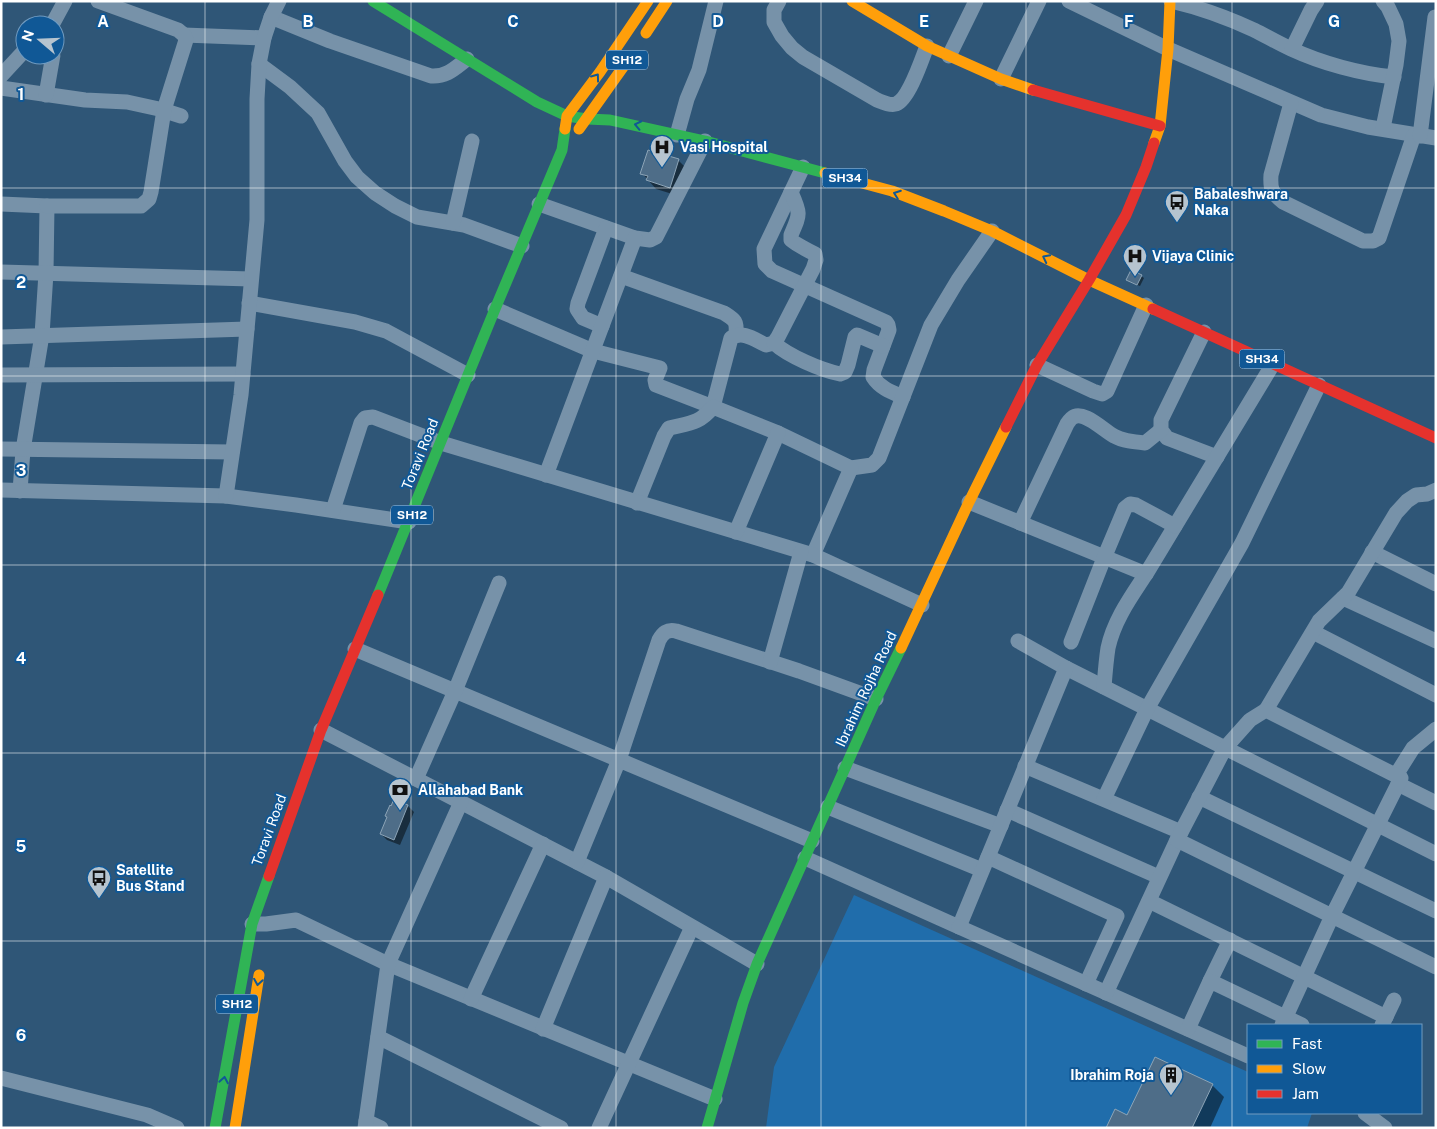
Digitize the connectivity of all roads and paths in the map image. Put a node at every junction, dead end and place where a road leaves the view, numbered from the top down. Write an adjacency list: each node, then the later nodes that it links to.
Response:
1 (65, 1): 16 (street)
2 (98, 1): 19 (street)
3 (279, 1): 17 (street)
4 (373, 1): 28 (main road)
5 (648, 1): 40 (main road, SH12, one-way to 5)
6 (667, 1): 21 (main road, SH12)
7 (716, 1): 44 (street)
8 (779, 1): 22 (street)
9 (852, 1): 22 (main road)
10 (976, 1): 26 (street)
11 (1039, 1): 34 (street)
12 (1069, 1): 23 (street)
13 (1170, 1): 23 (main road, Ibrahim Rojha Road); 24 (street)
14 (1318, 1): 24 (street)
15 (1384, 1): 33 (street)
16 (57, 15)
17 (270, 17): 20 (street); 28 (street)
18 (1435, 17): 25 (street)
19 (184, 35): 20 (street); 38 (street)
20 (264, 38): 30 (street)
21 (640, 41)
22 (927, 46): 26 (main road)
23 (1168, 49): 37 (street); 42 (main road, Ibrahim Rojha Road)
24 (1292, 49): 33 (street)
25 (1434, 50): 45 (street)
26 (949, 56): 34 (main road)
27 (629, 58): 41 (main road, SH12)
28 (467, 59): 40 (main road)
29 (15, 61): 32 (street)
30 (259, 64): 55 (street); 63 (street)
31 (51, 65): 36 (street)
32 (1, 76)
33 (1394, 78): 43 (street)
34 (1001, 79): 42 (main road)
35 (1, 88): 36 (street)
36 (46, 95): 38 (street)
37 (1291, 103): 43 (street); 45 (street)
38 (164, 110): 39 (street); 54 (street)
39 (181, 116)
40 (567, 116): 41 (main road, SH34); 49 (main road, SH12)
41 (587, 119): 44 (main road, SH34, one-way to 41); 49 (main road, SH12)
42 (1160, 126): 64 (main road, Ibrahim Rojha Road)
43 (1382, 128): 45 (street)
44 (677, 135): 48 (main road, SH34)
45 (1417, 135): 46 (street)
46 (1436, 138)
47 (472, 141): 55 (street)
48 (705, 141): 50 (main road, SH34); 58 (street)
49 (562, 150): 53 (main road, Toravi Road / SH12)
50 (802, 167): 51 (street); 57 (main road, SH34, one-way to 50)
51 (790, 192): 65 (street); 65 (street)
52 (1, 204): 54 (street)
53 (539, 204): 56 (street); 59 (main road, Toravi Road / SH12)
54 (47, 206): 61 (street)
55 (453, 223): 59 (street)
56 (606, 228): 58 (street); 69 (street)
57 (992, 231): 64 (main road, SH34, one-way to 57); 85 (street)
58 (635, 238): 62 (street)
59 (522, 246): 68 (main road, Toravi Road / SH12)
60 (1, 272): 61 (street)
61 (46, 273): 63 (street); 73 (street)
62 (621, 276): 69 (street); 72 (street)
63 (251, 279): 66 (street)
64 (1089, 280): 67 (main road, SH34); 79 (main road, Ibrahim Rojha Road)
65 (803, 286): 75 (street); 76 (street)
66 (249, 303): 70 (street); 83 (street)
67 (1146, 305): 71 (main road, SH34); 79 (street)
68 (495, 309): 77 (street); 83 (main road, Toravi Road / SH12)
69 (602, 326): 77 (street)
70 (247, 329): 73 (street); 80 (street)
71 (1204, 332): 78 (main road, SH34); 87 (street)
72 (736, 334): 75 (street); 86 (street)
73 (42, 335): 74 (street); 82 (street)
74 (1, 336)
75 (774, 343): 76 (street)
76 (883, 346): 85 (street)
77 (593, 351): 86 (street); 96 (street)
78 (1273, 364): 84 (main road, SH34); 94 (street)
79 (1037, 365): 101 (main road, Ibrahim Rojha Road)
80 (243, 374): 82 (street); 93 (street)
81 (1, 375): 82 (street)
82 (36, 375): 92 (street)
83 (468, 375): 90 (main road, Toravi Road / SH12)
84 (1319, 385): 89 (main road, SH34); 127 (street)
85 (902, 397): 95 (street)
86 (713, 407): 88 (street); 102 (street)
87 (1161, 430): 94 (street); 105 (street)
88 (778, 434): 95 (street); 107 (street)
89 (1436, 438)
90 (441, 444): 96 (street); 103 (street); 104 (main road, Toravi Road / SH12)
91 (1, 449): 92 (street)
92 (23, 450): 93 (street); 99 (street)
93 (232, 452): 100 (street)
94 (1217, 456): 106 (street)
95 (851, 468): 109 (street)
96 (546, 475): 102 (street)
97 (1, 490): 99 (street)
98 (1436, 490): 108 (street)
99 (20, 491): 100 (street)
100 (226, 496): 103 (street)
101 (969, 502): 105 (street); 115 (main road, Ibrahim Rojha Road)
102 (637, 503): 107 (street)
103 (333, 510): 104 (street)
104 (409, 522): 120 (main road, Toravi Road / SH12)
105 (1020, 523): 110 (street)
106 (1175, 526): 110 (street); 111 (street)
107 (736, 532): 109 (street)
108 (1372, 552): 113 (street); 114 (street)
109 (807, 554): 115 (street); 121 (street)
110 (1104, 558): 111 (street); 119 (street)
111 (1146, 574): 123 (street)
112 (499, 583): 124 (street)
113 (1436, 584)
114 (1343, 598): 116 (street); 118 (street)
115 (922, 605): 126 (main road, Ibrahim Rojha Road)
116 (1313, 632): 125 (street); 128 (street)
117 (1018, 641): 122 (street)
118 (1436, 641)
119 (1071, 642)
120 (355, 649): 124 (street); 129 (main road, Toravi Road / SH12)
121 (770, 662): 126 (street); 132 (street)
122 (1066, 668): 123 (street); 133 (street)
123 (1104, 687): 127 (street)
124 (455, 691): 132 (street); 135 (street)
125 (1436, 695)
126 (876, 699): 134 (main road, Ibrahim Rojha Road)
127 (1147, 709): 131 (street); 138 (street)
128 (1266, 710): 131 (street); 136 (street)
129 (321, 730): 135 (street); 159 (main road, Toravi Road / SH12)
130 (1436, 730): 136 (street)
131 (1225, 748): 137 (street); 143 (street)
132 (619, 760): 146 (street); 150 (street)
133 (1026, 766): 138 (street); 142 (street)
134 (845, 768): 141 (main road, Ibrahim Rojha Road); 144 (street)
135 (416, 779): 139 (street)
136 (1397, 780): 140 (street); 143 (street)
137 (1199, 797): 145 (street); 152 (street)
138 (1104, 800): 145 (street)
139 (461, 802): 147 (street); 163 (street)
140 (1436, 803)
141 (828, 807): 146 (main road, Ibrahim Rojha Road); 151 (street)
142 (1007, 810): 144 (street); 154 (street)
143 (1378, 825): 148 (street); 152 (street)
144 (1000, 826): 151 (street)
145 (1179, 836): 154 (street); 157 (street)
146 (812, 841): 149 (main road, Ibrahim Rojha Road)
147 (543, 844): 150 (street); 170 (street)
148 (1436, 854)
149 (805, 858): 160 (street); 164 (main road, Ibrahim Rojha Road)
150 (578, 862): 153 (street)
151 (985, 864): 160 (street); 168 (street)
152 (1354, 872): 156 (street); 157 (street)
153 (606, 877): 158 (street); 175 (street)
154 (1159, 877): 155 (street)
155 (1149, 900): 161 (street); 169 (street)
156 (1436, 911)
157 (1332, 916): 165 (street); 166 (street)
158 (692, 926): 164 (street); 179 (street)
159 (261, 927): 163 (street); 185 (main road, Toravi Road / SH12, one-way to 159)
160 (958, 927): 168 (street)
161 (1230, 940): 166 (street); 167 (street)
162 (260, 963): 186 (main road, SH12, one-way to 186)
163 (388, 964): 170 (street); 177 (street)
164 (757, 964): 181 (main road, Ibrahim Rojha Road)
165 (1436, 967)
166 (1304, 977): 172 (street); 173 (street)
167 (1210, 981): 172 (street); 176 (street)
168 (1086, 984): 169 (street)
169 (1106, 993): 176 (street)
170 (470, 998): 175 (street)
171 (1394, 1000): 173 (street)
172 (1284, 1021): 174 (street)
173 (1384, 1021)
174 (1298, 1024)
175 (543, 1028): 179 (street)
176 (1188, 1029): 178 (street)
177 (378, 1037): 183 (street); 188 (street)
178 (1247, 1056)
179 (628, 1064): 181 (street); 189 (street)
180 (1, 1078): 184 (street)
181 (715, 1099): 190 (main road, Ibrahim Rojha Road)
182 (1366, 1114): 191 (street)
183 (366, 1124): 187 (street)
184 (177, 1128)
185 (215, 1128)
186 (235, 1128)
187 (381, 1128)
188 (561, 1128)
189 (599, 1128)
190 (706, 1128)
191 (1385, 1128)

